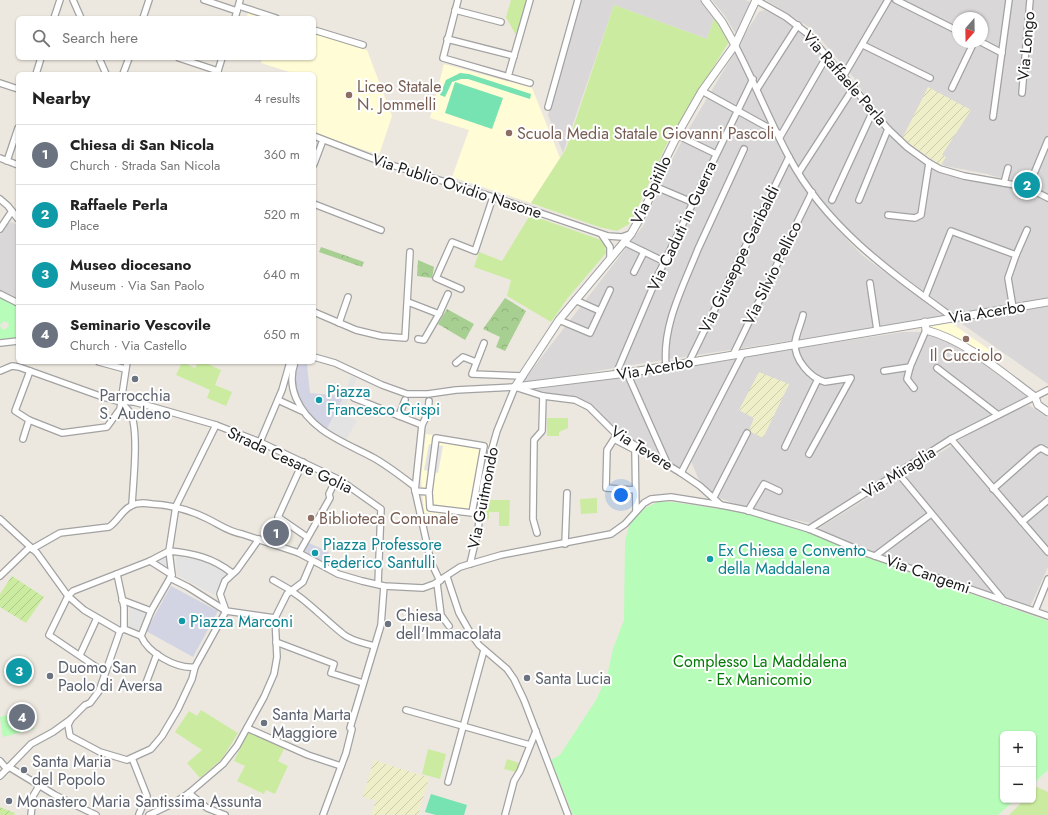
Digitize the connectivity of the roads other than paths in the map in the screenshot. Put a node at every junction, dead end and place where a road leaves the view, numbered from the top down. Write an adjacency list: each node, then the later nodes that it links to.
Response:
1 (60, 0): 16 (street)
2 (72, 0): 17 (street)
3 (149, 0): 18 (street)
4 (204, 0): 14 (street)
5 (458, 0): 15 (street)
6 (530, 0): 32 (street)
7 (578, 0): 55 (street)
8 (705, 0): 26 (street)
9 (756, 0): 22 (street, Via Raffaele Perla); 26 (street, Via Spitillo)
10 (888, 0): 28 (street)
11 (896, 0): 23 (street)
12 (1009, 0): 31 (street)
13 (1030, 0): 54 (street, Via Longo)
14 (239, 6): 19 (street); 20 (street)
15 (455, 10): 21 (street); 25 (street)
16 (55, 16)
17 (80, 16)
18 (144, 16)
19 (236, 16)
20 (270, 16)
21 (502, 22)
22 (798, 25): 33 (street, Via Raffaele Perla); 52 (street)
23 (952, 28)
24 (316, 31): 27 (street)
25 (447, 40): 32 (street); 48 (street)
26 (735, 44): 46 (street); 53 (street, Via Spitillo)
27 (363, 45)
28 (863, 45): 44 (street); 45 (street)
29 (988, 46): 31 (street)
30 (971, 48): 51 (street)
31 (1002, 53): 58 (street)
32 (514, 56): 43 (street)
33 (827, 56): 44 (street, Via Raffaele Perla); 62 (street)
34 (40, 60): 39 (street)
35 (100, 60): 40 (street)
36 (128, 60): 41 (street)
37 (185, 60): 42 (street)
38 (221, 60): 42 (street)
39 (37, 72)
40 (105, 72)
41 (124, 72)
42 (218, 72)
43 (509, 73)
44 (844, 75): 49 (street, Via Raffaele Perla)
45 (930, 78)
46 (752, 79): 52 (street); 56 (street, Via Caduti in Guerra)
47 (0, 83): 50 (street)
48 (530, 83)
49 (854, 87): 57 (street, Via Raffaele Perla); 75 (street)
50 (16, 88)
51 (952, 88)
52 (757, 89): 62 (street)
53 (702, 91): 56 (street); 61 (street, Via Spitillo)
54 (1022, 93)
55 (548, 107)
56 (736, 110): 62 (street); 67 (street, Via Caduti in Guerra)
57 (873, 111): 59 (street, Via Raffaele Perla); 83 (street)
58 (993, 117)
59 (888, 129): 72 (street, Via Raffaele Perla); 84 (street)
60 (16, 134): 71 (street)
61 (677, 135): 67 (street); 77 (street, Via Spitillo)
62 (779, 135): 68 (street)
63 (316, 137): 64 (street, Via Publio Ovidio Nasone)
64 (323, 140): 70 (street); 80 (street, Via Publio Ovidio Nasone)
65 (1048, 140): 78 (street)
66 (744, 149): 139 (street)
67 (716, 154): 85 (street, Via Caduti in Guerra)
68 (789, 157): 75 (street); 133 (street, Via Giuseppe Garibaldi)
69 (0, 158): 71 (street)
70 (316, 159)
71 (7, 161): 73 (street)
72 (929, 163): 76 (street, Via Raffaele Perla); 88 (street)
73 (16, 164)
74 (1008, 168): 76 (street)
75 (799, 172): 79 (street)
76 (1004, 183): 78 (street, Via Raffaele Perla)
77 (654, 186): 85 (street); 94 (street, Via Spitillo)
78 (1028, 188): 81 (street, Via Raffaele Perla)
79 (812, 192): 108 (street); 130 (street, Via Silvio Pellico)
80 (493, 197): 93 (street, Via Publio Ovidio Nasone); 103 (street)
81 (1048, 198)
82 (0, 199): 87 (street)
83 (832, 200)
84 (859, 200)
85 (694, 203): 100 (street, Via Caduti in Guerra)
86 (316, 205): 91 (street)
87 (12, 211): 89 (street); 90 (street)
88 (888, 214)
89 (16, 216)
90 (0, 229)
91 (381, 230)
92 (1027, 230): 98 (street)
93 (600, 233): 94 (street, Via Publio Ovidio Nasone); 99 (street)
94 (631, 234): 95 (street, Via Spitillo)
95 (624, 242): 97 (street); 99 (street, Via Spitillo)
96 (410, 252): 111 (street)
97 (644, 252): 100 (street); 101 (street)
98 (1016, 255): 108 (street); 113 (street)
99 (610, 260): 109 (street, Via Spitillo)
100 (665, 262): 147 (street, Via Caduti in Guerra)
101 (634, 272)
102 (870, 283): 122 (street)
103 (461, 289)
104 (610, 290): 114 (street)
105 (0, 294): 110 (street)
106 (448, 294): 116 (street)
107 (348, 297): 120 (street)
108 (925, 297): 118 (street)
109 (575, 300): 114 (street); 119 (street, Via Spitillo)
110 (16, 302)
111 (408, 302): 116 (street); 120 (street)
112 (1048, 302): 113 (street, Via Acerbo)
113 (1013, 308): 118 (street, Via Acerbo)
114 (600, 311): 119 (street)
115 (316, 313): 120 (street)
116 (440, 314): 123 (street)
117 (803, 315): 127 (street)
118 (952, 317): 121 (street, Via Acerbo)
119 (558, 320): 148 (street, Via Spitillo)
120 (339, 323)
121 (926, 326): 122 (street, Via Acerbo); 140 (street); 154 (street)
122 (877, 330): 127 (street, Via Acerbo)
123 (418, 339)
124 (16, 341): 125 (street)
125 (0, 343)
126 (484, 343): 132 (street)
127 (795, 344): 128 (street, Via Acerbo); 149 (street)
128 (743, 353): 130 (street, Via Acerbo); 176 (street)
129 (465, 354): 132 (street)
130 (733, 355): 133 (street, Via Acerbo)
131 (316, 358): 150 (street, Via Tevere)
132 (477, 360): 134 (street); 148 (street)
133 (690, 362): 139 (street, Via Acerbo)
134 (456, 363)
135 (106, 364): 142 (street)
136 (126, 364): 142 (street)
137 (289, 364): 156 (street)
138 (296, 364): 160 (street)
139 (666, 366): 146 (street, Via Acerbo)
140 (910, 367): 145 (street); 151 (street)
141 (937, 368): 162 (street)
142 (125, 369): 159 (street)
143 (0, 371): 144 (street, Strada Cesare Golia)
144 (30, 371): 159 (street, Strada Cesare Golia); 164 (street)
145 (884, 371)
146 (627, 373): 147 (street, Via Acerbo); 175 (street)
147 (616, 374): 150 (street, Via Acerbo)
148 (523, 376): 150 (street, Via Spitillo)
149 (818, 379): 171 (street); 173 (street)
150 (514, 388): 153 (street, Via Tevere); 207 (street, Via Guitmondo)
151 (914, 388)
152 (1048, 390): 154 (street, Via Miraglia)
153 (543, 396): 175 (street, Via Tevere); 196 (street)
154 (1035, 397): 161 (street); 162 (street, Via Miraglia)
155 (354, 398): 163 (street)
156 (278, 400): 160 (street); 170 (street)
157 (405, 400): 163 (street)
158 (429, 401): 166 (street)
159 (121, 402): 164 (street); 165 (street, Strada Cesare Golia); 187 (street)
160 (302, 411): 181 (street)
161 (1048, 412)
162 (998, 415): 169 (street, Via Miraglia)
163 (400, 416): 166 (street)
164 (29, 420): 168 (street)
165 (216, 425): 170 (street, Strada Cesare Golia); 189 (street)
166 (422, 425): 181 (street)
167 (747, 434): 185 (street)
168 (23, 439)
169 (951, 439): 177 (street, Via Miraglia); 179 (street)
170 (260, 442): 174 (street, Strada Cesare Golia)
171 (785, 447)
172 (1048, 452): 179 (street)
173 (809, 454)
174 (303, 462): 178 (street, Strada Cesare Golia); 197 (street)
175 (667, 464): 176 (street, Via Tevere)
176 (681, 473): 185 (street, Via Tevere)
177 (898, 473): 192 (street); 195 (street, Via Miraglia)
178 (336, 479): 197 (street); 216 (street, Strada Cesare Golia)
179 (993, 489): 194 (street)
180 (635, 490): 180 (street); 190 (street)
181 (415, 491): 183 (street); 215 (street)
182 (779, 491): 191 (street)
183 (429, 492): 183 (street)
184 (567, 493): 199 (street)
185 (714, 497): 188 (street, Via Tevere)
186 (1048, 500): 194 (street)
187 (132, 505): 189 (street); 200 (street)
188 (721, 505): 190 (street); 191 (street)
189 (176, 506): 198 (street); 201 (street)
190 (636, 511): 199 (street)
191 (748, 511): 195 (street)
192 (931, 514): 204 (street); 220 (street)
193 (0, 519): 200 (street)
194 (1022, 522): 202 (street)
195 (809, 529): 204 (street, Via Cangemi)
196 (537, 533)
197 (307, 537): 203 (street)
198 (259, 539): 203 (street); 208 (street)
199 (565, 544): 207 (street)
200 (31, 548): 210 (street); 218 (street)
201 (169, 551): 206 (street); 208 (street); 211 (street)
202 (1048, 552)
203 (299, 553): 205 (street)
204 (875, 556): 220 (street, Via Cangemi)
205 (312, 560): 216 (street); 217 (street)
206 (150, 561): 209 (street); 211 (street)
207 (470, 564): 212 (street)
208 (232, 573): 222 (street)
209 (117, 574): 218 (street); 219 (street)
210 (0, 576)
211 (171, 576): 221 (street); 222 (street)
212 (447, 577): 215 (street); 232 (street)
213 (1048, 579): 223 (street)
214 (273, 580): 217 (street)
215 (438, 582): 216 (street); 227 (street)
216 (381, 585): 231 (street)
217 (292, 590): 226 (street); 231 (street)
218 (68, 596): 225 (street); 234 (street)
219 (122, 600): 221 (street); 228 (street)
220 (1004, 601): 223 (street, Via Cangemi)
221 (151, 611): 229 (street)
222 (226, 611): 226 (street); 235 (street)
223 (1035, 611): 224 (street, Via Cangemi)
224 (1048, 616)
225 (97, 618): 228 (street); 234 (street)
226 (275, 618): 230 (street)
227 (449, 626)
228 (122, 630): 229 (street); 236 (street)
229 (141, 636): 233 (street)
230 (276, 642): 238 (street); 242 (street)
231 (374, 646): 238 (street)
232 (484, 650): 241 (street); 243 (street)
233 (157, 654): 235 (street); 237 (street)
234 (80, 655): 236 (street)
235 (195, 667): 245 (street)
236 (105, 673): 240 (street)
237 (146, 683)
238 (363, 683): 247 (street)
239 (406, 710): 241 (street)
240 (71, 719): 245 (street); 248 (street)
241 (463, 726): 244 (street); 250 (street)
242 (247, 728): 247 (street); 252 (street)
243 (536, 731): 244 (street); 260 (street)
244 (530, 745): 259 (street)
245 (132, 758): 255 (street)
246 (0, 761): 248 (street)
247 (341, 766): 258 (street)
248 (8, 768): 249 (street); 251 (street)
249 (0, 776)
250 (448, 782)
251 (39, 786): 253 (street); 254 (street)
252 (189, 793): 256 (street); 257 (street)
253 (31, 815)
254 (96, 815)
255 (140, 815)
256 (149, 815)
257 (225, 815)
258 (323, 815)
259 (505, 815)
260 (568, 815)

